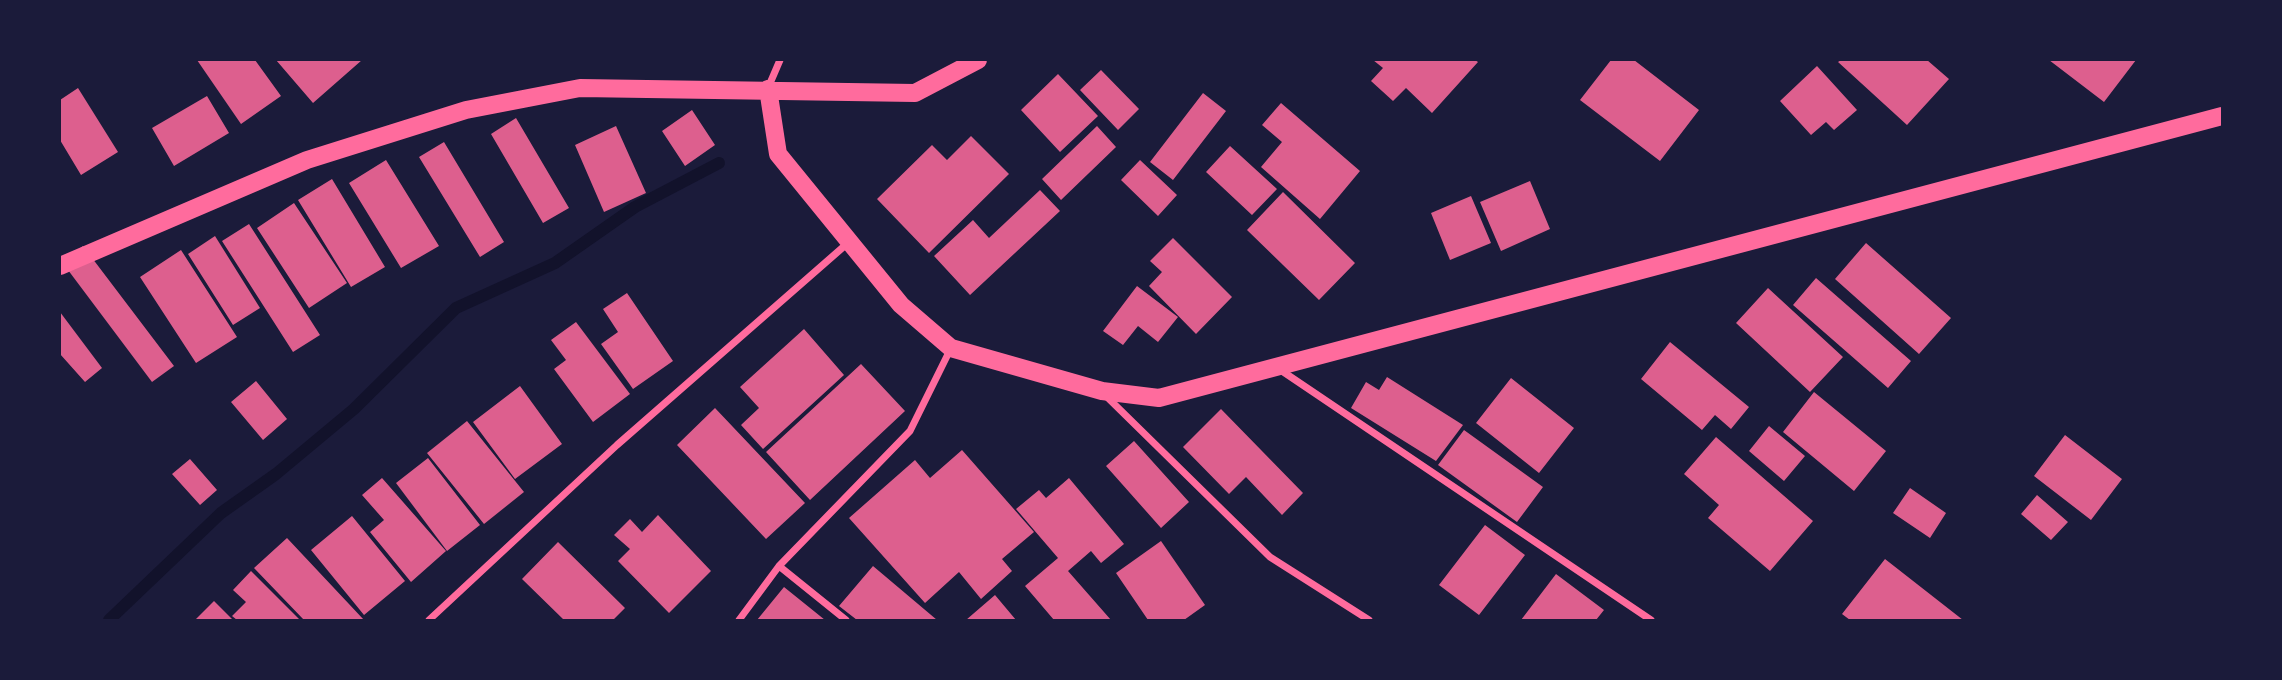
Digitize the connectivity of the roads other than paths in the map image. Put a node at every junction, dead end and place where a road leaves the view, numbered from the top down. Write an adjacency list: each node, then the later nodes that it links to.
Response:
1 (779, 60): 3 (street)
2 (978, 60): 3 (main road)
3 (768, 89): 5 (main road); 6 (main road)
4 (2222, 116): 8 (main road)
5 (849, 242): 7 (main road); 11 (street)
6 (60, 266)
7 (951, 348): 9 (main road); 10 (street)
8 (1278, 369): 9 (main road); 15 (street)
9 (1102, 391): 14 (street)
10 (779, 566): 12 (street); 13 (street)
11 (429, 621)
12 (739, 621)
13 (846, 621)
14 (1369, 621)
15 (1651, 621)

